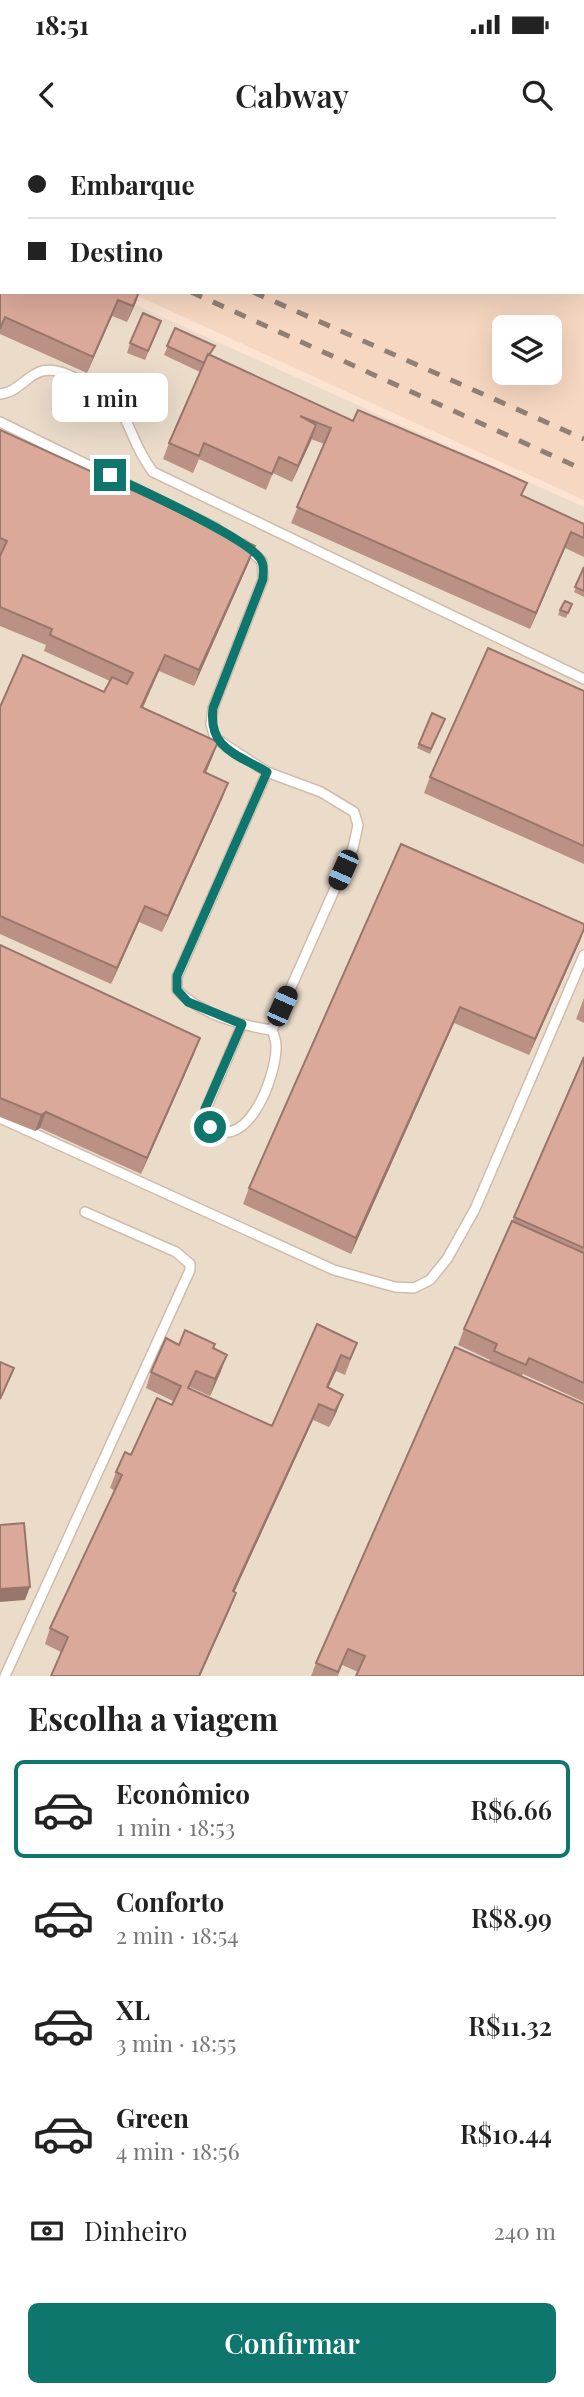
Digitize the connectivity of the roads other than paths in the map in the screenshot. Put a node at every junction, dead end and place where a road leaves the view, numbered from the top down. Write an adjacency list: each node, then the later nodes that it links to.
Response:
1 (0, 394): 3 (lane)
2 (0, 422): 4 (lane)
3 (584, 679)
4 (267, 772): 6 (lane); 7 (lane)
5 (584, 955): 8 (lane)
6 (242, 1024): 7 (lane); 7 (lane)
7 (272, 1030)
8 (0, 1118)
9 (85, 1212): 10 (lane)
10 (5, 1676)

